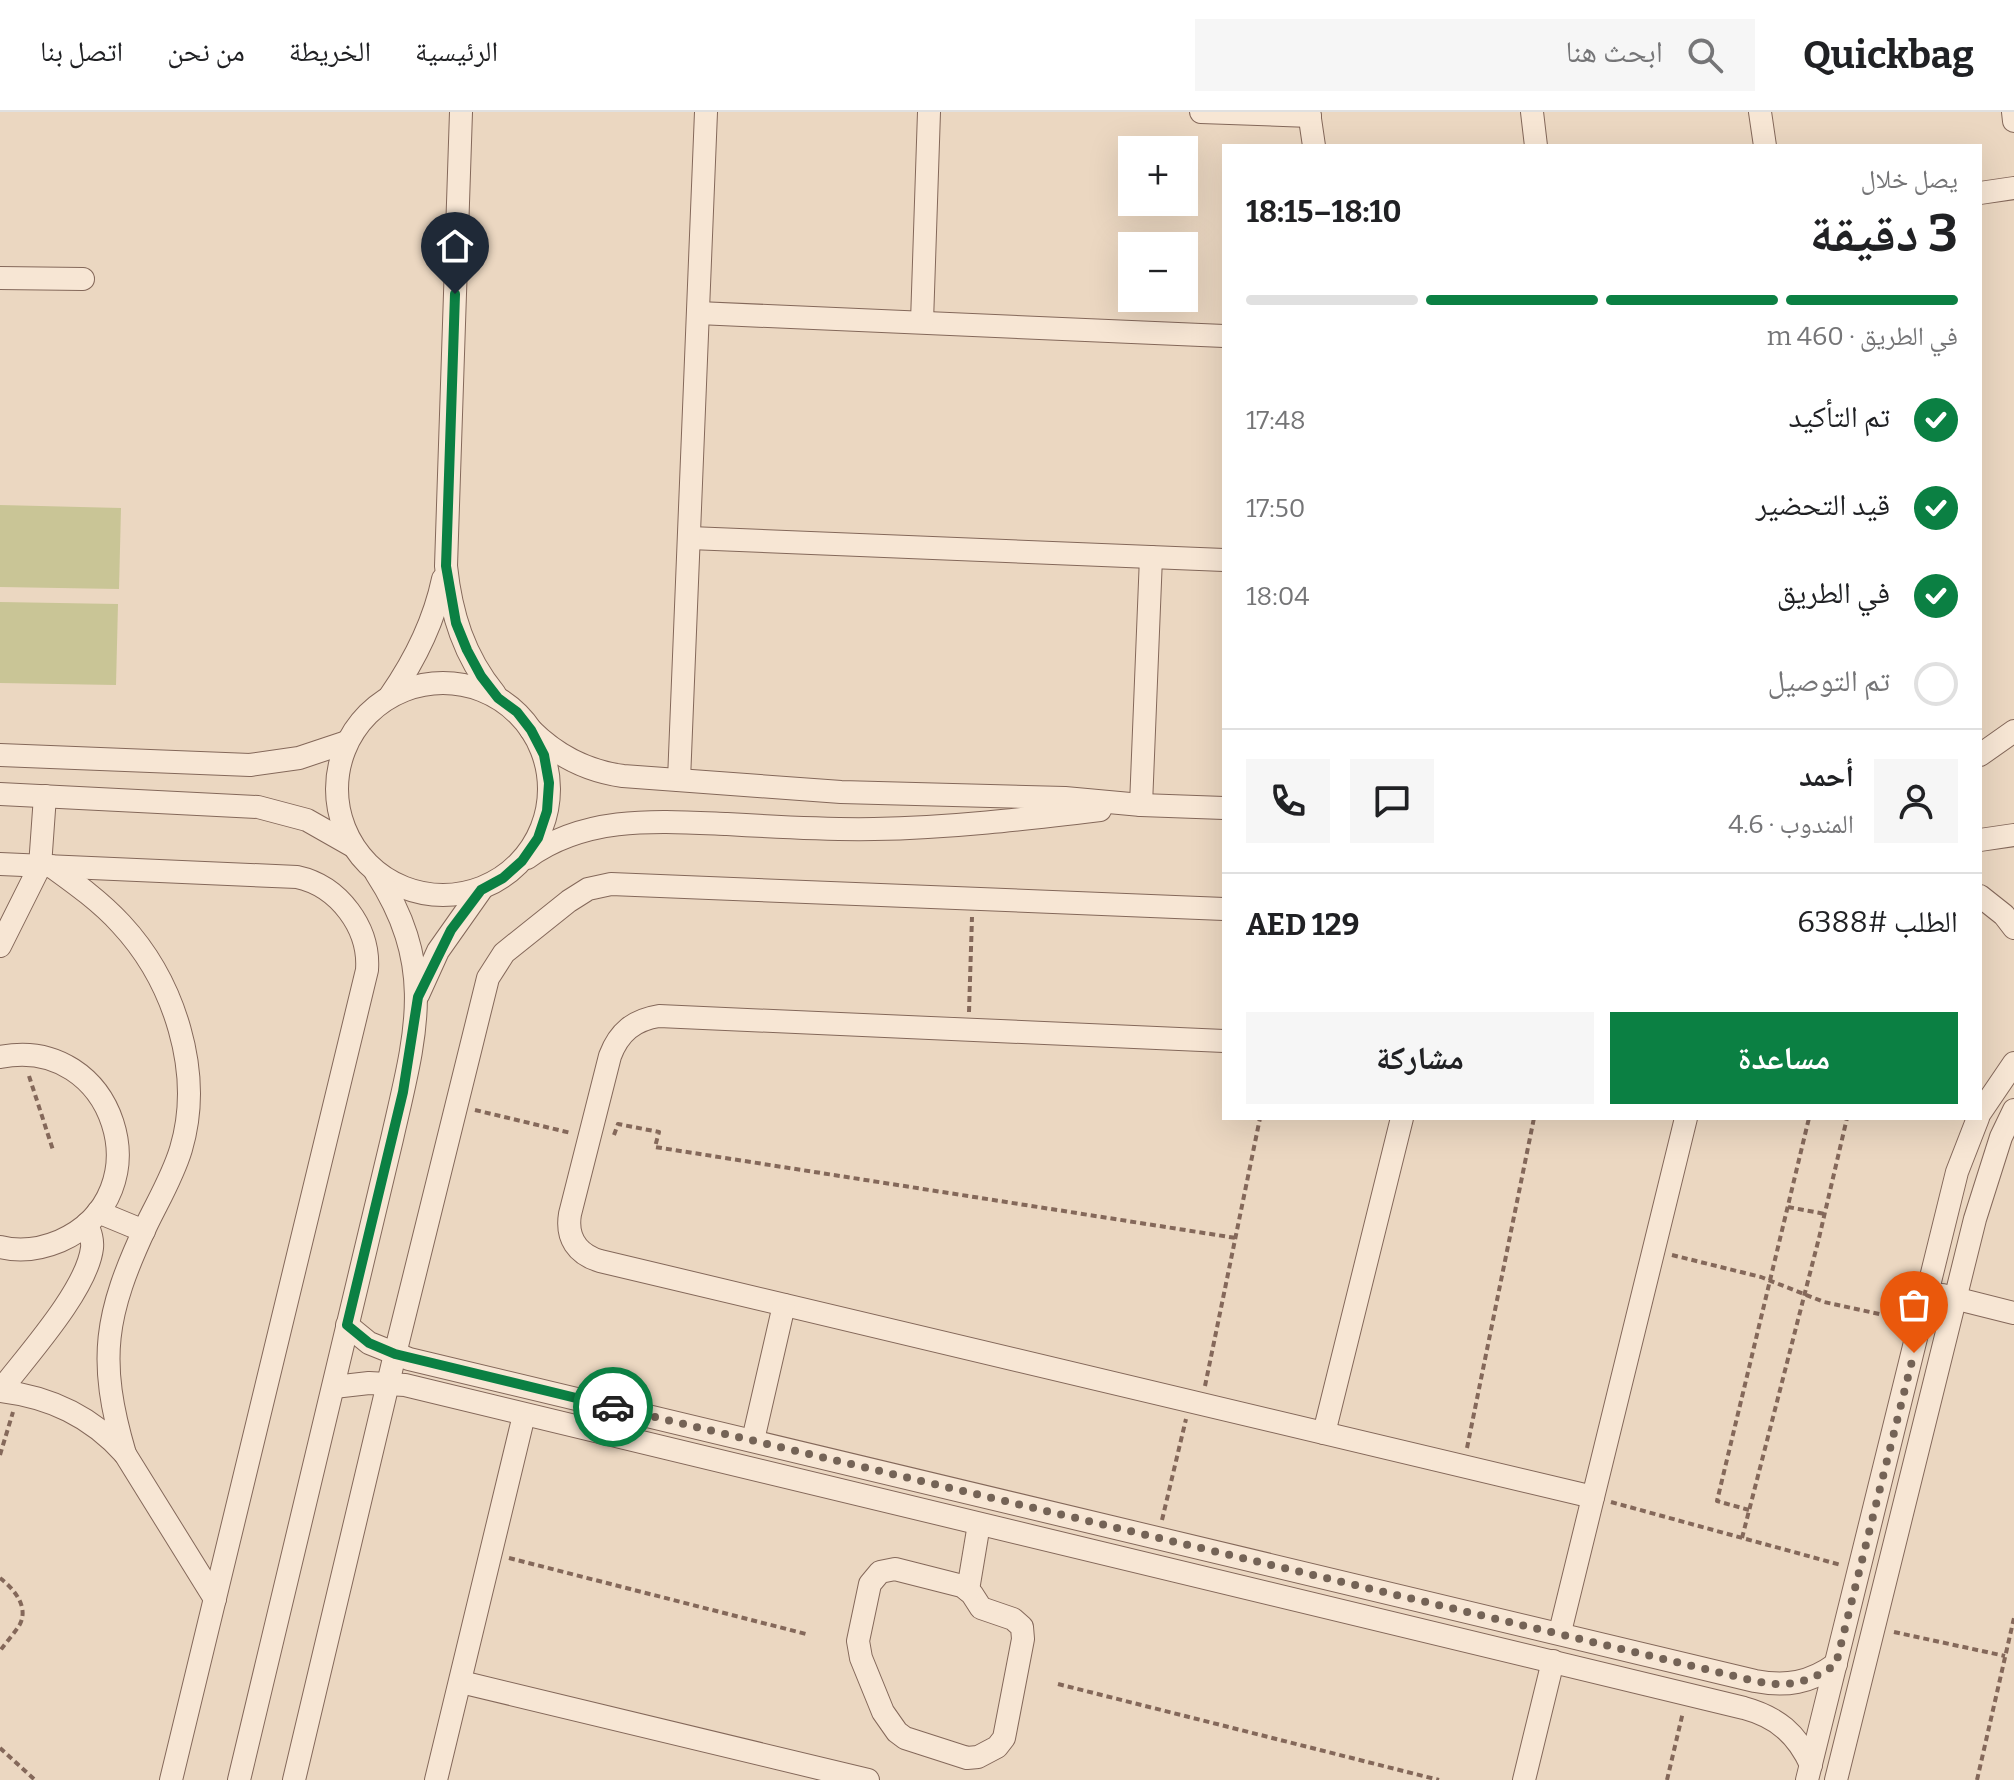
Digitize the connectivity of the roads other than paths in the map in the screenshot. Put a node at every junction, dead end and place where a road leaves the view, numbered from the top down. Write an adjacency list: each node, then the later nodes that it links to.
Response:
1 (461, 112): 23 (street)
2 (706, 112): 17 (street)
3 (929, 112): 18 (street)
4 (1201, 112): 8 (street)
5 (1532, 112): 11 (street)
6 (1760, 112): 12 (street)
7 (2013, 112): 9 (street)
8 (1310, 114): 10 (street)
9 (2014, 121)
10 (1314, 144)
11 (1536, 144)
12 (1765, 144)
13 (2014, 188): 14 (street)
14 (1982, 193)
15 (0, 278): 16 (street)
16 (83, 279)
17 (698, 313): 18 (street); 20 (street)
18 (922, 322): 19 (street)
19 (1222, 336)
20 (690, 538): 21 (street); 31 (street)
21 (1151, 557): 22 (street); 34 (street)
22 (1222, 560)
23 (446, 566): 24 (street); 25 (street)
24 (390, 696): 25 (street); 28 (street)
25 (498, 698): 26 (street)
26 (531, 730): 31 (street); 39 (street)
27 (2014, 731): 29 (street)
28 (347, 742): 30 (street); 38 (street)
29 (1982, 754)
30 (0, 755)
31 (679, 780): 34 (street)
32 (0, 794): 33 (street)
33 (45, 796): 38 (street); 41 (street)
34 (1141, 805): 35 (street); 39 (street)
35 (1222, 808)
36 (2014, 835): 37 (street)
37 (1982, 840)
38 (351, 845): 42 (street)
39 (522, 861): 43 (street)
40 (0, 864): 41 (street)
41 (46, 866): 47 (street); 58 (street); 76 (street)
42 (376, 873): 43 (street); 48 (street)
43 (481, 890): 48 (street)
44 (1982, 898): 46 (street)
45 (1222, 909): 65 (street)
46 (2014, 928)
47 (0, 946)
48 (418, 997): 64 (street)
49 (1222, 1041): 62 (street)
50 (11, 1056): 57 (street)
51 (2014, 1063): 52 (street)
52 (1982, 1111)
53 (1402, 1120): 70 (street)
54 (1686, 1120): 73 (street)
55 (1977, 1120): 60 (street)
56 (2011, 1121): 61 (street)
57 (92, 1218): 58 (street); 59 (street); 68 (street)
58 (144, 1231): 72 (street)
59 (0, 1247)
60 (1929, 1291): 61 (street); 79 (street)
61 (1955, 1299): 63 (street); 90 (street)
62 (784, 1305): 70 (street); 71 (street)
63 (2014, 1313)
64 (347, 1325): 65 (street); 67 (street)
65 (395, 1354): 66 (street); 71 (street)
66 (389, 1383): 67 (street); 69 (street); 86 (street)
67 (334, 1387): 85 (street)
68 (6, 1392): 72 (street)
69 (524, 1415): 74 (street); 81 (street)
70 (1324, 1433): 73 (street)
71 (753, 1440): 77 (street)
72 (125, 1454): 76 (street)
73 (1593, 1497): 77 (street)
74 (979, 1524): 75 (street); 78 (street)
75 (968, 1590): 75 (street)
76 (215, 1599): 84 (street)
77 (1560, 1632): 80 (street)
78 (1553, 1661): 82 (street); 89 (street)
79 (1836, 1664): 80 (street); 83 (street)
80 (1755, 1681): 82 (street)
81 (461, 1682): 87 (street); 88 (street)
82 (1744, 1708): 83 (street)
83 (1809, 1772)
84 (171, 1780)
85 (239, 1780)
86 (294, 1780)
87 (436, 1780)
88 (868, 1780)
89 (1524, 1780)
90 (1836, 1780)

